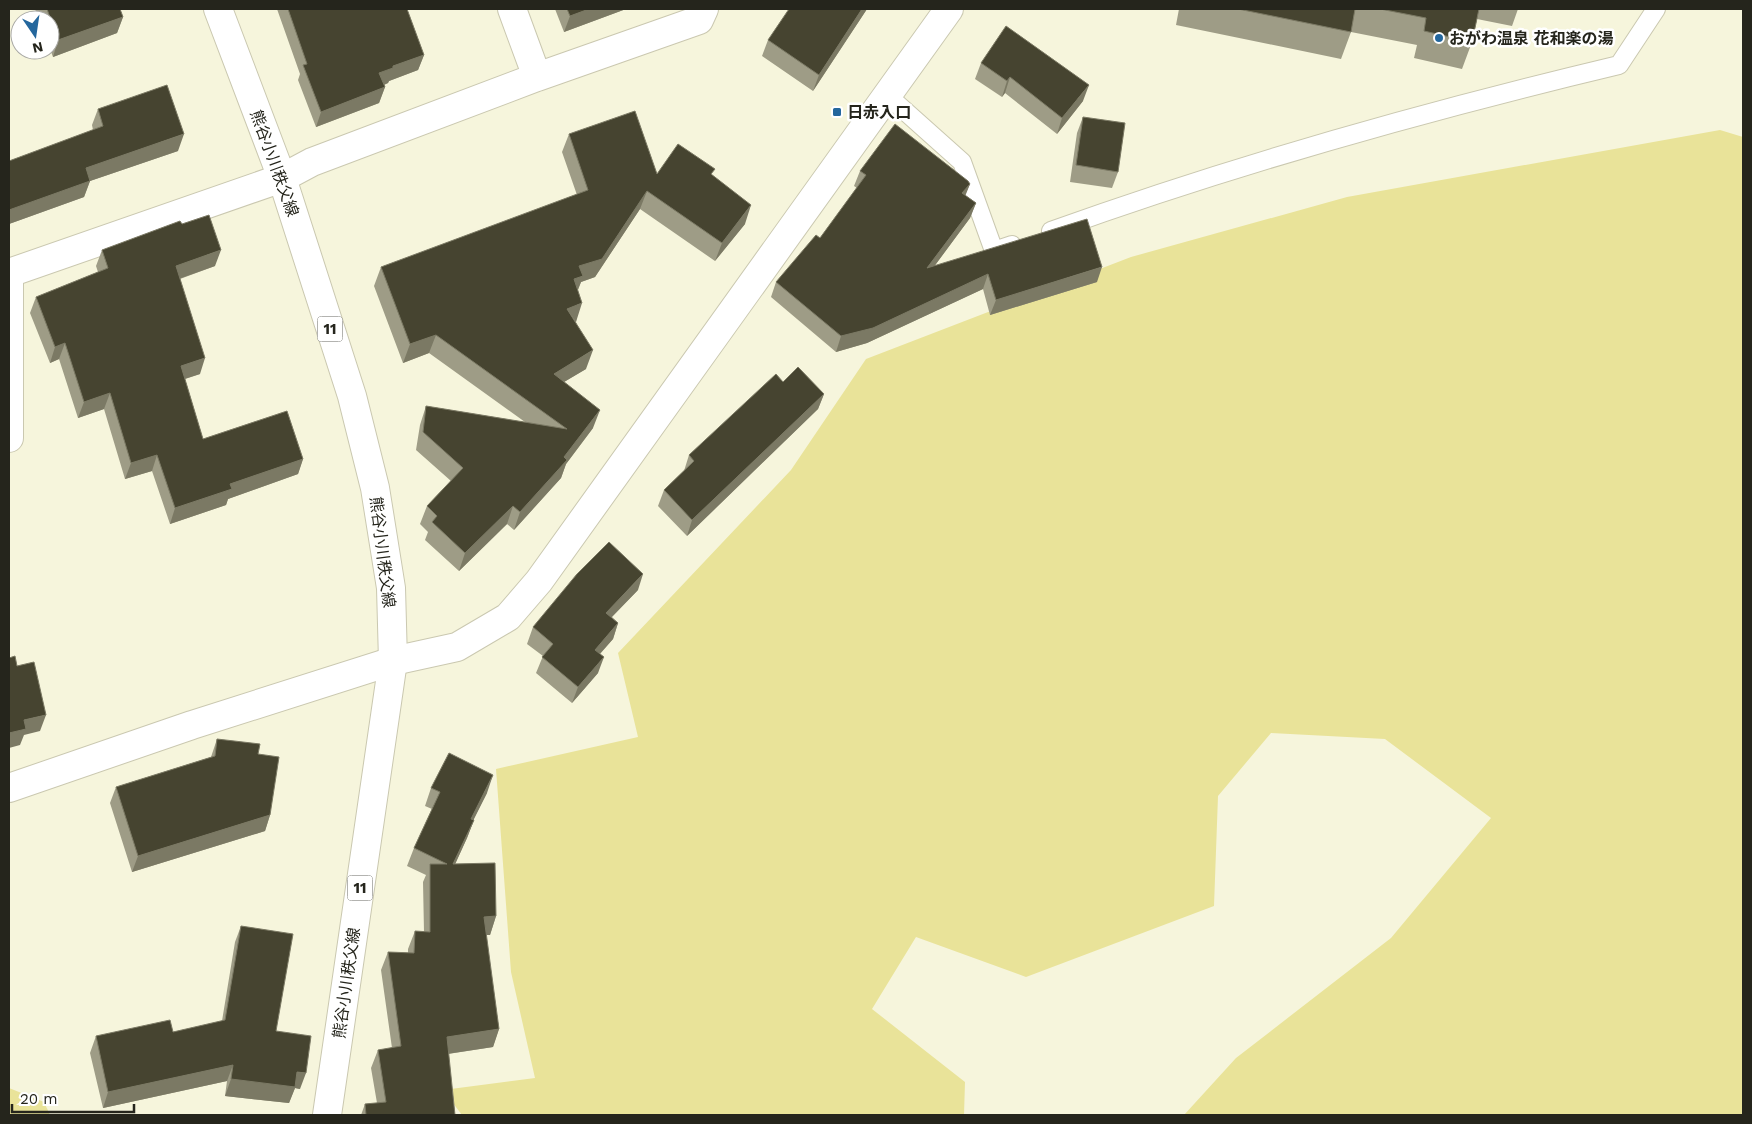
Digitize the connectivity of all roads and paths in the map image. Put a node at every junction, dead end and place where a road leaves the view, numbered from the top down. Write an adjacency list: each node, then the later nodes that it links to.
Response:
1 (218, 9): 8 (street, 熊谷小川秩父線 / 11)
2 (512, 9): 6 (street)
3 (704, 9): 6 (street)
4 (949, 9): 7 (street)
5 (1656, 9): 7 (lane)
6 (537, 77): 8 (street)
7 (887, 95): 11 (street)
8 (282, 178): 9 (street); 11 (street, 熊谷小川秩父線 / 11)
9 (9, 273): 10 (street)
10 (9, 438)
11 (393, 661): 12 (street); 13 (street, 熊谷小川秩父線 / 11)
12 (9, 788)
13 (327, 1115)

